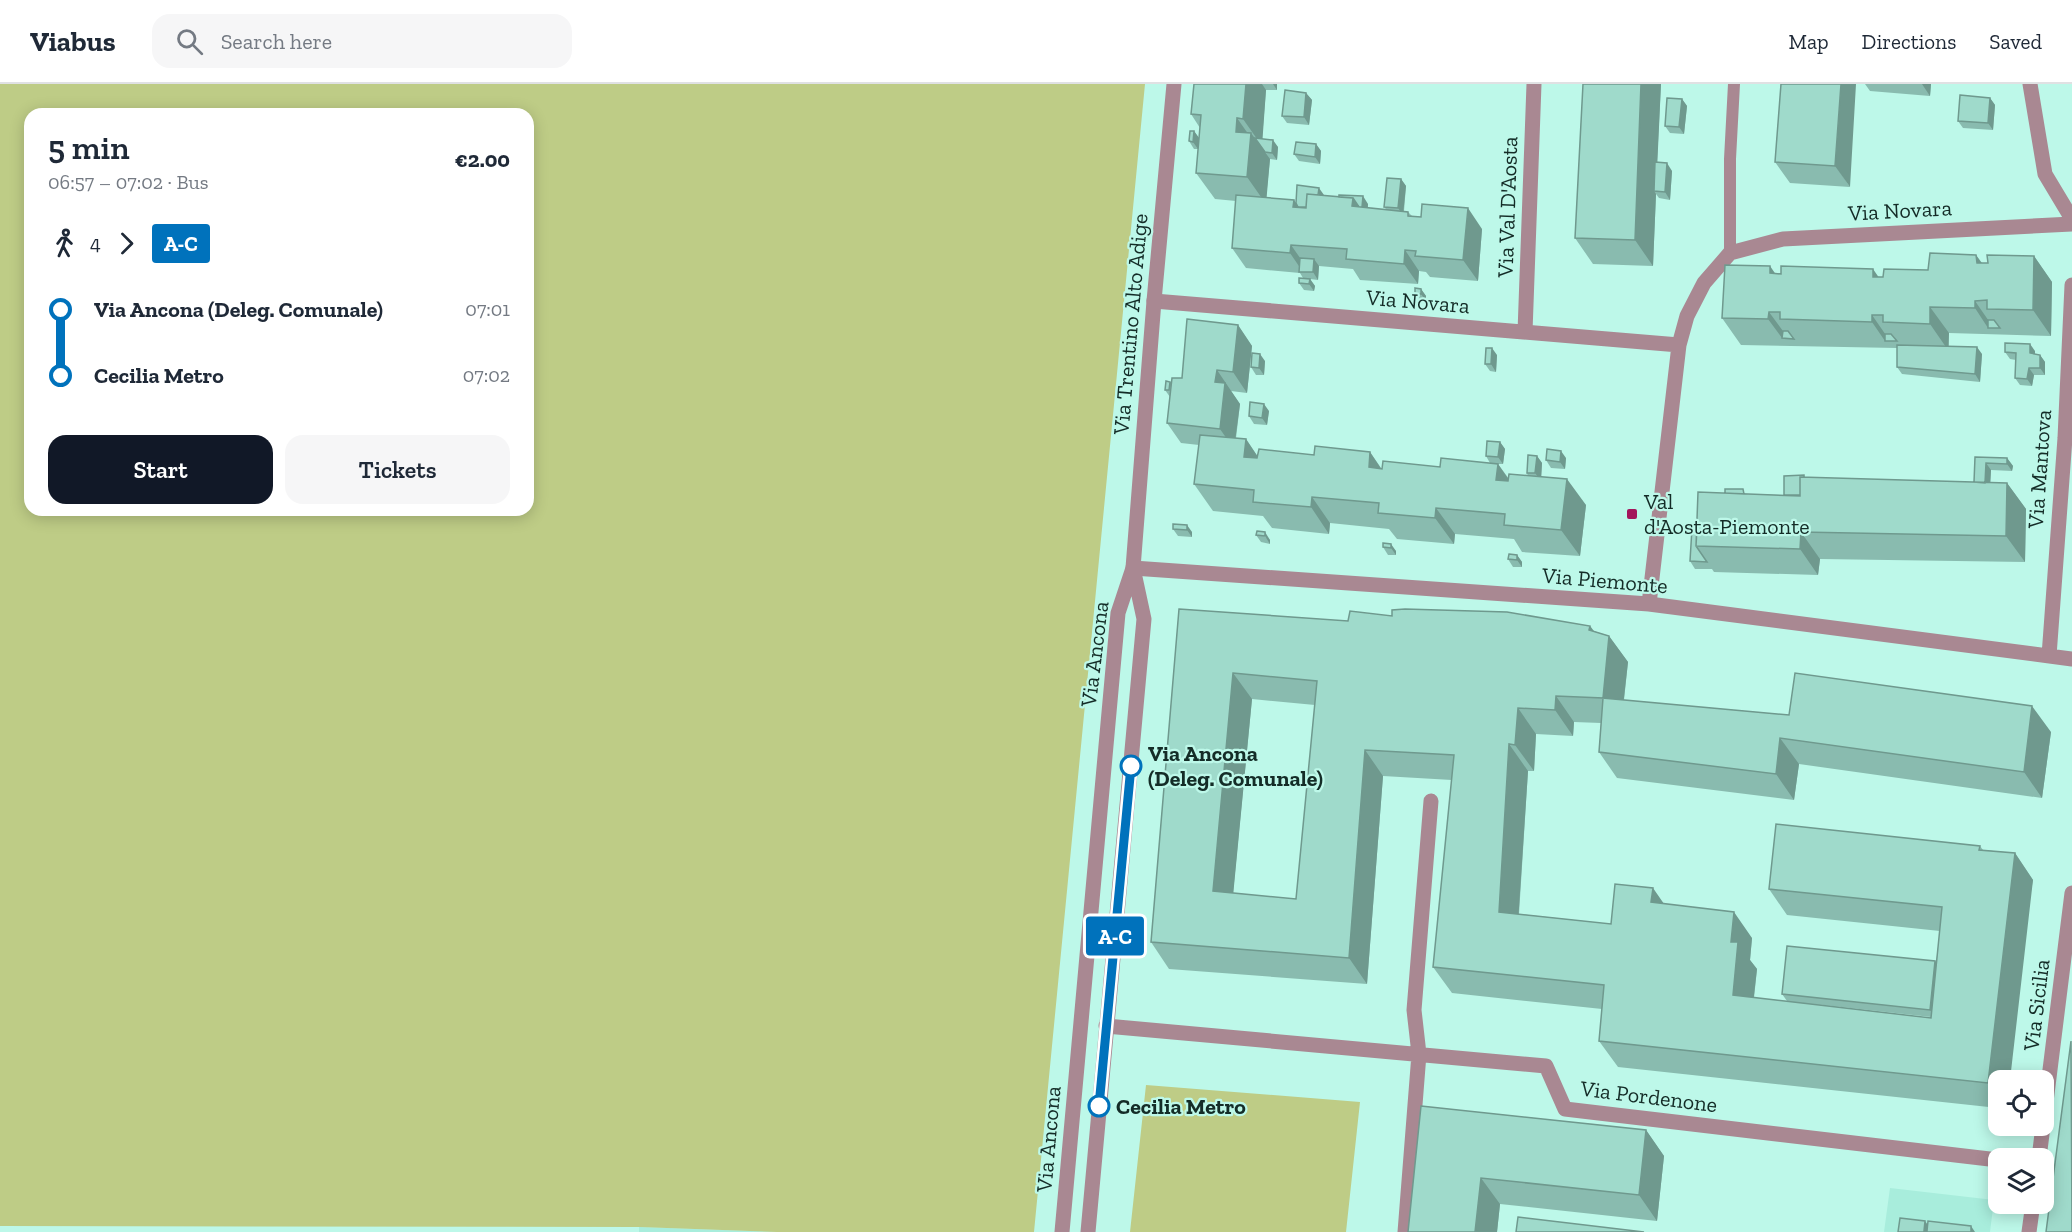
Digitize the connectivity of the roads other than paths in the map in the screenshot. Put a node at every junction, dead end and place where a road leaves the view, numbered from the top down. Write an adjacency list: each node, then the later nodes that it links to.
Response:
1 (1174, 84): 9 (street, Via Trentino Alto Adige)
2 (1534, 84): 10 (street, Via Val D'Aosta)
3 (1734, 84): 7 (lane)
4 (2030, 84): 5 (street)
5 (2072, 219)
6 (2072, 224): 7 (street, Via Novara)
7 (1730, 253): 11 (street)
8 (2072, 285): 12 (street, Via Mantova)
9 (1154, 301): 10 (street, Via Novara); 13 (street, Via Trentino Alto Adige)
10 (1525, 332): 11 (street, Via Novara)
11 (1679, 345): 14 (street)
12 (2068, 439): 15 (street, Via Mantova)
13 (1133, 568): 14 (street, Via Piemonte); 19 (street, Via Ancona); 25 (street, Via Ancona)
14 (1649, 604): 15 (street, Via Piemonte)
15 (2049, 656): 16 (street, Via Piemonte)
16 (2072, 659)
17 (1431, 801): 21 (street)
18 (2072, 893): 20 (street, Via Sicilia)
19 (1107, 1026): 21 (street, Via Pordenone); 26 (street, Via Ancona)
20 (2064, 1029): 22 (street, Via Sicilia)
21 (1419, 1054): 23 (street, Via Pordenone); 27 (street)
22 (2041, 1148)
23 (1988, 1159)
24 (2031, 1214): 28 (street)
25 (1062, 1232)
26 (1088, 1232)
27 (1405, 1232)
28 (2029, 1232)

